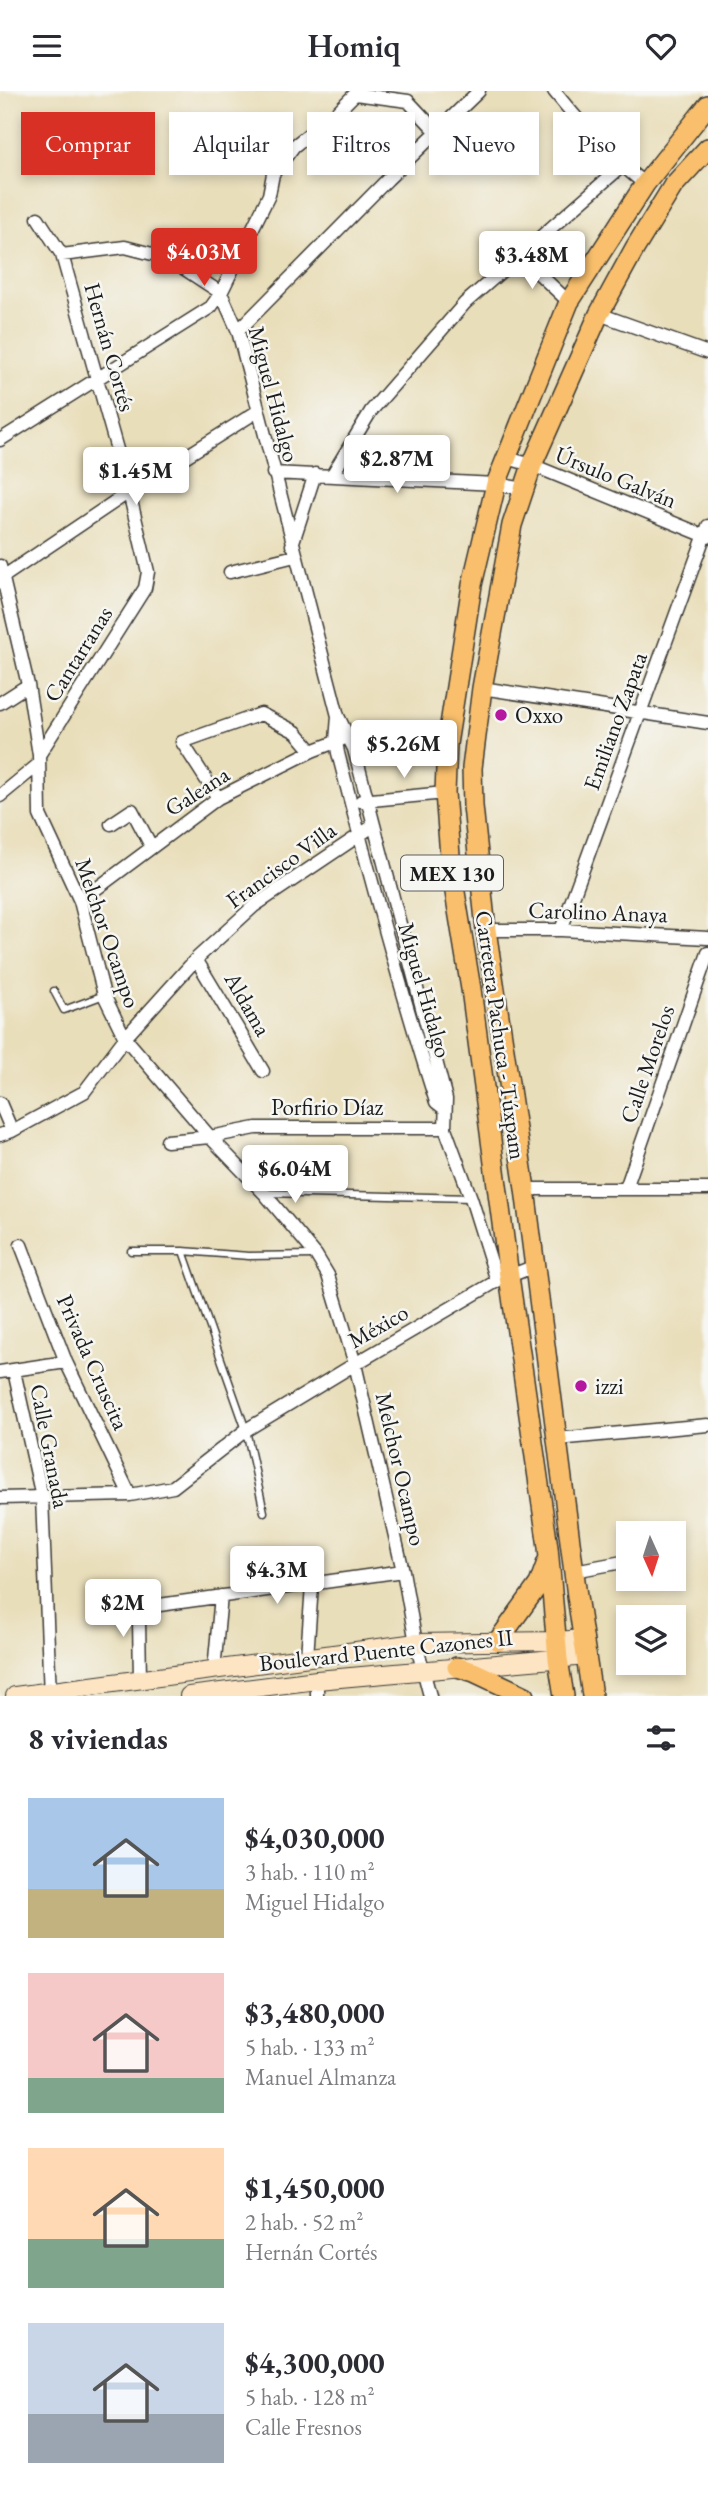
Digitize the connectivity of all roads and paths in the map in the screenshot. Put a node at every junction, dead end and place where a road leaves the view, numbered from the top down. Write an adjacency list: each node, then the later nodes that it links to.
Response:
1 (479, 91): 5 (street)
2 (555, 91): 6 (street)
3 (356, 93): 7 (street); 16 (street)
4 (708, 105): 12 (main road, Carretera Pachuca - Túxpam / MEX 130)
5 (458, 112)
6 (572, 112)
7 (429, 123)
8 (429, 141): 19 (street)
9 (708, 148): 18 (main road, Carretera Pachuca - Túxpam / MEX 130)
10 (612, 175): 15 (street)
11 (634, 175): 12 (street)
12 (645, 184): 17 (main road, Carretera Pachuca - Túxpam / MEX 130)
13 (38, 218): 14 (street)
14 (62, 255): 16 (street); 21 (street, Hernán Cortés)
15 (519, 255): 17 (street); 28 (street)
16 (221, 293): 19 (street, Miguel Hidalgo); 21 (street)
17 (569, 302): 24 (main road, Carretera Pachuca - Túxpam / MEX 130)
18 (599, 314): 20 (street); 25 (main road, Carretera Pachuca - Túxpam / MEX 130)
19 (238, 331): 22 (street, Miguel Hidalgo)
20 (708, 353)
21 (98, 380): 23 (street); 31 (street, Hernán Cortés)
22 (258, 411): 26 (street, Miguel Hidalgo); 31 (street)
23 (0, 440)
24 (507, 457): 25 (street, Úrsulo Galván); 29 (main road, Carretera Pachuca - Túxpam / MEX 130)
25 (532, 465): 30 (main road, Carretera Pachuca - Túxpam / MEX 130); 32 (street, Úrsulo Galván)
26 (273, 473): 27 (street); 33 (street, Miguel Hidalgo)
27 (315, 474): 28 (street); 33 (street)
28 (332, 475): 29 (street)
29 (496, 484): 30 (street); 47 (main road, Carretera Pachuca - Túxpam / MEX 130)
30 (524, 489): 38 (main road, Carretera Pachuca - Túxpam / MEX 130)
31 (129, 492): 34 (street, Hernán Cortés); 36 (street)
32 (707, 533): 40 (street, Emiliano Zapata)
33 (293, 550): 35 (street); 41 (street, Miguel Hidalgo)
34 (148, 572): 46 (street, Cantarranas)
35 (230, 572)
36 (1, 574): 37 (street, Melchor Ocampo)
37 (28, 685): 39 (street); 46 (street, Melchor Ocampo)
38 (482, 688): 40 (street); 57 (main road, Carretera Pachuca - Túxpam / MEX 130)
39 (0, 703)
40 (641, 712): 42 (street); 58 (street, Emiliano Zapata)
41 (338, 716): 43 (street, Miguel Hidalgo); 44 (street, Miguel Hidalgo)
42 (708, 723)
43 (349, 737): 44 (street, Galeana); 50 (street, Miguel Hidalgo)
44 (336, 741): 45 (street, Galeana); 51 (street, Miguel Hidalgo)
45 (312, 751): 49 (street, Galeana); 49 (street)
46 (39, 760): 48 (street, Cantarranas); 56 (street, Melchor Ocampo)
47 (445, 793): 50 (street); 84 (main road, Carretera Pachuca - Túxpam / MEX 130)
48 (0, 796)
49 (218, 798): 55 (street, Galeana)
50 (366, 799): 51 (street); 53 (street, Miguel Hidalgo)
51 (351, 803): 54 (street, Miguel Hidalgo)
52 (111, 824): 55 (street)
53 (373, 826): 54 (street, Francisco Villa); 64 (street, Miguel Hidalgo)
54 (359, 835): 61 (street, Francisco Villa); 65 (street, Miguel Hidalgo)
55 (151, 846): 56 (street, Galeana)
56 (80, 901): 63 (street, Melchor Ocampo)
57 (486, 930): 58 (street, Carolino Anaya); 75 (main road, Carretera Pachuca - Túxpam / MEX 130)
58 (561, 930): 59 (street, Carolino Anaya)
59 (708, 938)
60 (708, 953): 74 (street, Calle Morelos)
61 (197, 958): 66 (street, Francisco Villa); 67 (street, Aldama)
62 (54, 991): 63 (lane)
63 (104, 995): 66 (street, Melchor Ocampo)
64 (419, 998): 65 (street); 69 (street, Miguel Hidalgo)
65 (405, 1002): 69 (street, Miguel Hidalgo)
66 (125, 1038): 71 (street, Francisco Villa); 72 (street, Melchor Ocampo)
67 (263, 1072)
68 (0, 1103): 71 (street)
69 (445, 1109): 70 (street, Miguel Hidalgo)
70 (445, 1128): 72 (street, Porfirio Díaz); 78 (street, Miguel Hidalgo)
71 (6, 1133)
72 (210, 1137): 73 (street, Porfirio Díaz); 77 (street, Melchor Ocampo)
73 (167, 1141)
74 (626, 1188): 75 (street); 76 (street)
75 (525, 1189): 83 (main road, Carretera Pachuca - Túxpam / MEX 130)
76 (708, 1189)
77 (264, 1192): 78 (lane); 82 (street, Melchor Ocampo)
78 (471, 1198): 84 (street, Miguel Hidalgo)
79 (21, 1245): 85 (street, Privada Cruscita)
80 (131, 1251): 81 (lane)
81 (183, 1251): 82 (lane); 89 (lane)
82 (316, 1255): 86 (street, Melchor Ocampo)
83 (535, 1266): 84 (street, México); 90 (main road, Carretera Pachuca - Túxpam / MEX 130)
84 (503, 1279): 86 (street, México); 95 (main road, Carretera Pachuca - Túxpam / MEX 130)
85 (66, 1362): 87 (street); 91 (street, Privada Cruscita)
86 (355, 1364): 89 (street, México); 97 (street, Melchor Ocampo)
87 (5, 1371): 92 (street, Calle Granada)
88 (708, 1425): 90 (street)
89 (247, 1430): 91 (street, México); 94 (lane)
90 (557, 1439): 98 (main road, Carretera Pachuca - Túxpam / MEX 130)
91 (130, 1495): 92 (street, México)
92 (41, 1497): 93 (street, México); 111 (street, Calle Granada)
93 (0, 1498)
94 (264, 1512)
95 (548, 1547): 101 (main road); 104 (main road, Carretera Pachuca - Túxpam / MEX 130)
96 (616, 1563): 98 (street)
97 (403, 1571): 99 (street); 102 (street, Melchor Ocampo)
98 (574, 1571): 103 (main road, Carretera Pachuca - Túxpam / MEX 130)
99 (312, 1585): 100 (street); 105 (street)
100 (221, 1596): 107 (street); 109 (street)
101 (498, 1641): 102 (main road, Boulevard Puente Cazones II); 104 (main road, Boulevard Puente Cazones II)
102 (416, 1643): 105 (main road, Boulevard Puente Cazones II); 108 (street, Melchor Ocampo)
103 (585, 1648): 104 (main road); 118 (main road, Carretera Pachuca - Túxpam / MEX 130)
104 (557, 1650): 106 (main road, Boulevard Puente Cazones II); 117 (main road, Carretera Pachuca - Túxpam / MEX 130)
105 (307, 1657): 107 (main road, Boulevard Puente Cazones II)
106 (457, 1667): 108 (main road, Boulevard Puente Cazones II); 116 (main road)
107 (214, 1670): 109 (main road, Boulevard Puente Cazones II)
108 (425, 1672): 110 (main road, Boulevard Puente Cazones II); 115 (street, Melchor Ocampo)
109 (139, 1679): 111 (main road, Boulevard Puente Cazones II)
110 (317, 1688): 112 (main road, Boulevard Puente Cazones II)
111 (50, 1694): 113 (main road, Boulevard Puente Cazones II)
112 (222, 1694): 114 (main road, Boulevard Puente Cazones II)
113 (15, 1696)
114 (189, 1696)
115 (430, 1696)
116 (525, 1696)
117 (565, 1696)
118 (593, 1696)

